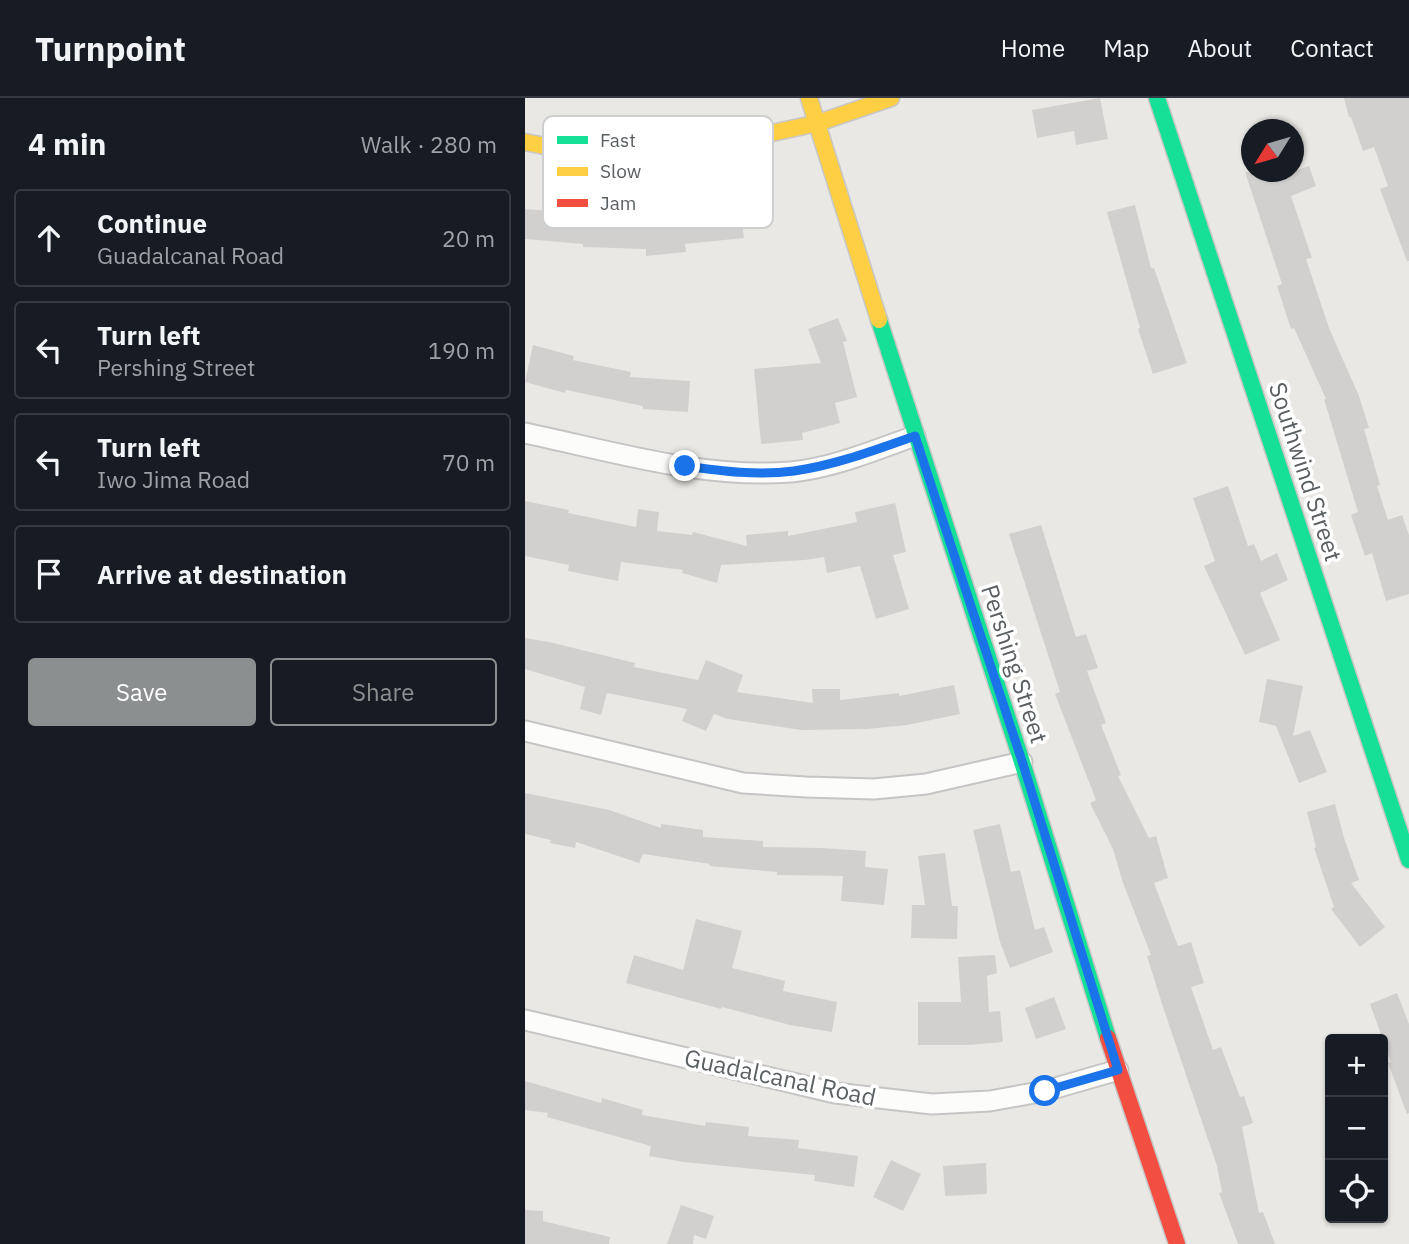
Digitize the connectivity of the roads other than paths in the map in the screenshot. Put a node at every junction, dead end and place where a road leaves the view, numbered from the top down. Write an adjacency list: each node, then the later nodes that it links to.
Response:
1 (809, 98): 4 (street, Pershing Street)
2 (891, 98): 4 (street)
3 (1157, 98): 12 (street, Southwind Street)
4 (818, 122): 5 (street); 9 (street, Pershing Street)
5 (773, 132)
6 (525, 142): 7 (street)
7 (543, 146)
8 (525, 433): 9 (street)
9 (915, 436): 11 (street, Pershing Street)
10 (525, 732): 11 (street)
11 (1022, 761): 14 (street, Pershing Street)
12 (1409, 860)
13 (525, 1020): 14 (street, Guadalcanal Road)
14 (1118, 1070): 15 (street, Pershing Street)
15 (1177, 1244)

